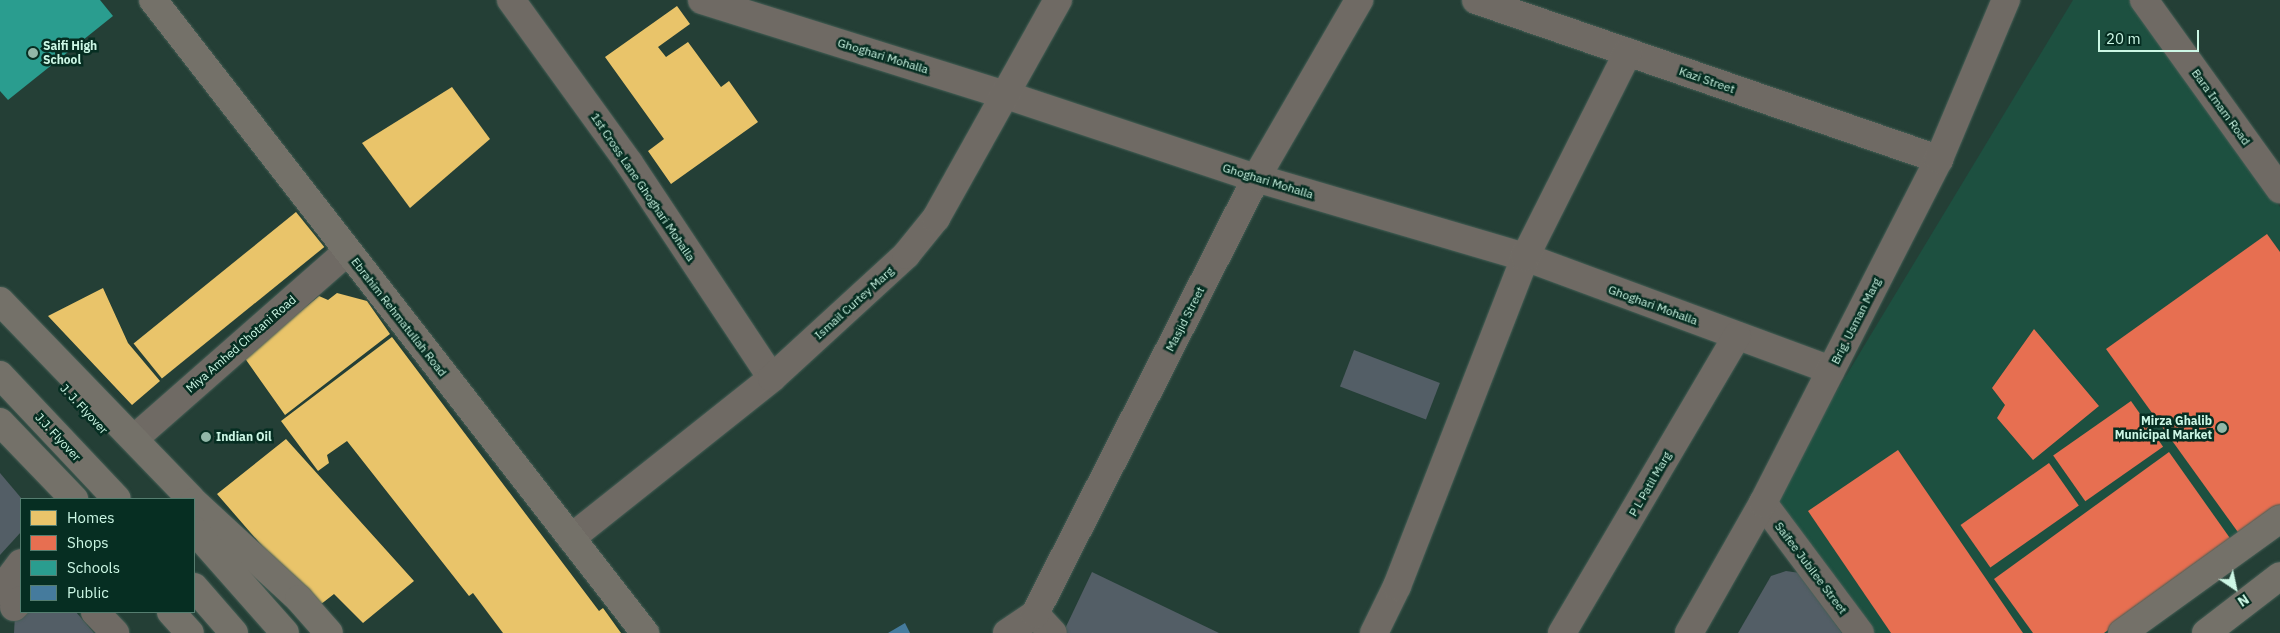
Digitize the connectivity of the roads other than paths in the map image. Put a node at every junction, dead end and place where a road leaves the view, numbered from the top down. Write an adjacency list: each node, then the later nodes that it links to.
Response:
1 (153, 0): 14 (main road, Ebrahim Rehmatullah Road)
2 (511, 0): 21 (street, 1st Cross Lane Ghoghari Mohalla)
3 (702, 0): 10 (street, Ghoghari Mohalla)
4 (1058, 0): 10 (street, Ismail Curtey Marg)
5 (1359, 0): 12 (street, Masjid Street)
6 (1476, 0): 9 (street, Kazi Street)
7 (2006, 0): 11 (street, Brig. Usman Marg)
8 (2144, 0): 13 (street, Bara Imam Road)
9 (1628, 52): 11 (street, Kazi Street); 15 (street)
10 (1006, 95): 12 (street, Ghoghari Mohalla); 21 (street, Ismail Curtey Marg)
11 (1939, 159): 19 (street, Brig. Usman Marg)
12 (1256, 178): 15 (street, Ghoghari Mohalla); 39 (street, Masjid Street)
13 (2280, 190)
14 (348, 251): 23 (street, Miya Amhed Chotani Road); 32 (main road, Ebrahim Rehmatullah Road)
15 (1525, 257): 18 (street, Ghoghari Mohalla); 47 (street)
16 (0, 301): 23 (main road)
17 (0, 319): 26 (main road, J. J. Flyover)
18 (1737, 336): 19 (street, Ghoghari Mohalla); 48 (street, P L Patil Marg)
19 (1830, 370): 29 (street, Brig. Usman Marg)
20 (0, 374): 25 (main road, J.J. Flyover)
21 (772, 378): 32 (street, Ismail Curtey Marg)
22 (0, 422): 24 (main road)
23 (135, 438): 27 (main road)
24 (72, 498)
25 (116, 498)
26 (166, 498)
27 (190, 498)
28 (195, 503): 44 (main road)
29 (1763, 503): 49 (street, Brig. Usman Marg); 50 (street, Saifee Jubilee Street)
30 (2280, 519): 51 (main road)
31 (195, 531): 43 (main road)
32 (571, 538): 45 (main road, Ebrahim Rehmatullah Road)
33 (20, 567): 36 (street)
34 (2280, 577): 52 (main road)
35 (195, 588): 42 (main road)
36 (12, 599)
37 (96, 613): 40 (street)
38 (172, 613): 41 (main road)
39 (1044, 623): 46 (street, Masjid Street)
40 (115, 633)
41 (190, 633)
42 (234, 633)
43 (284, 633)
44 (329, 633)
45 (645, 633)
46 (1008, 633)
47 (1374, 633)
48 (1562, 633)
49 (1689, 633)
50 (1860, 633)
51 (2122, 633)
52 (2206, 633)

